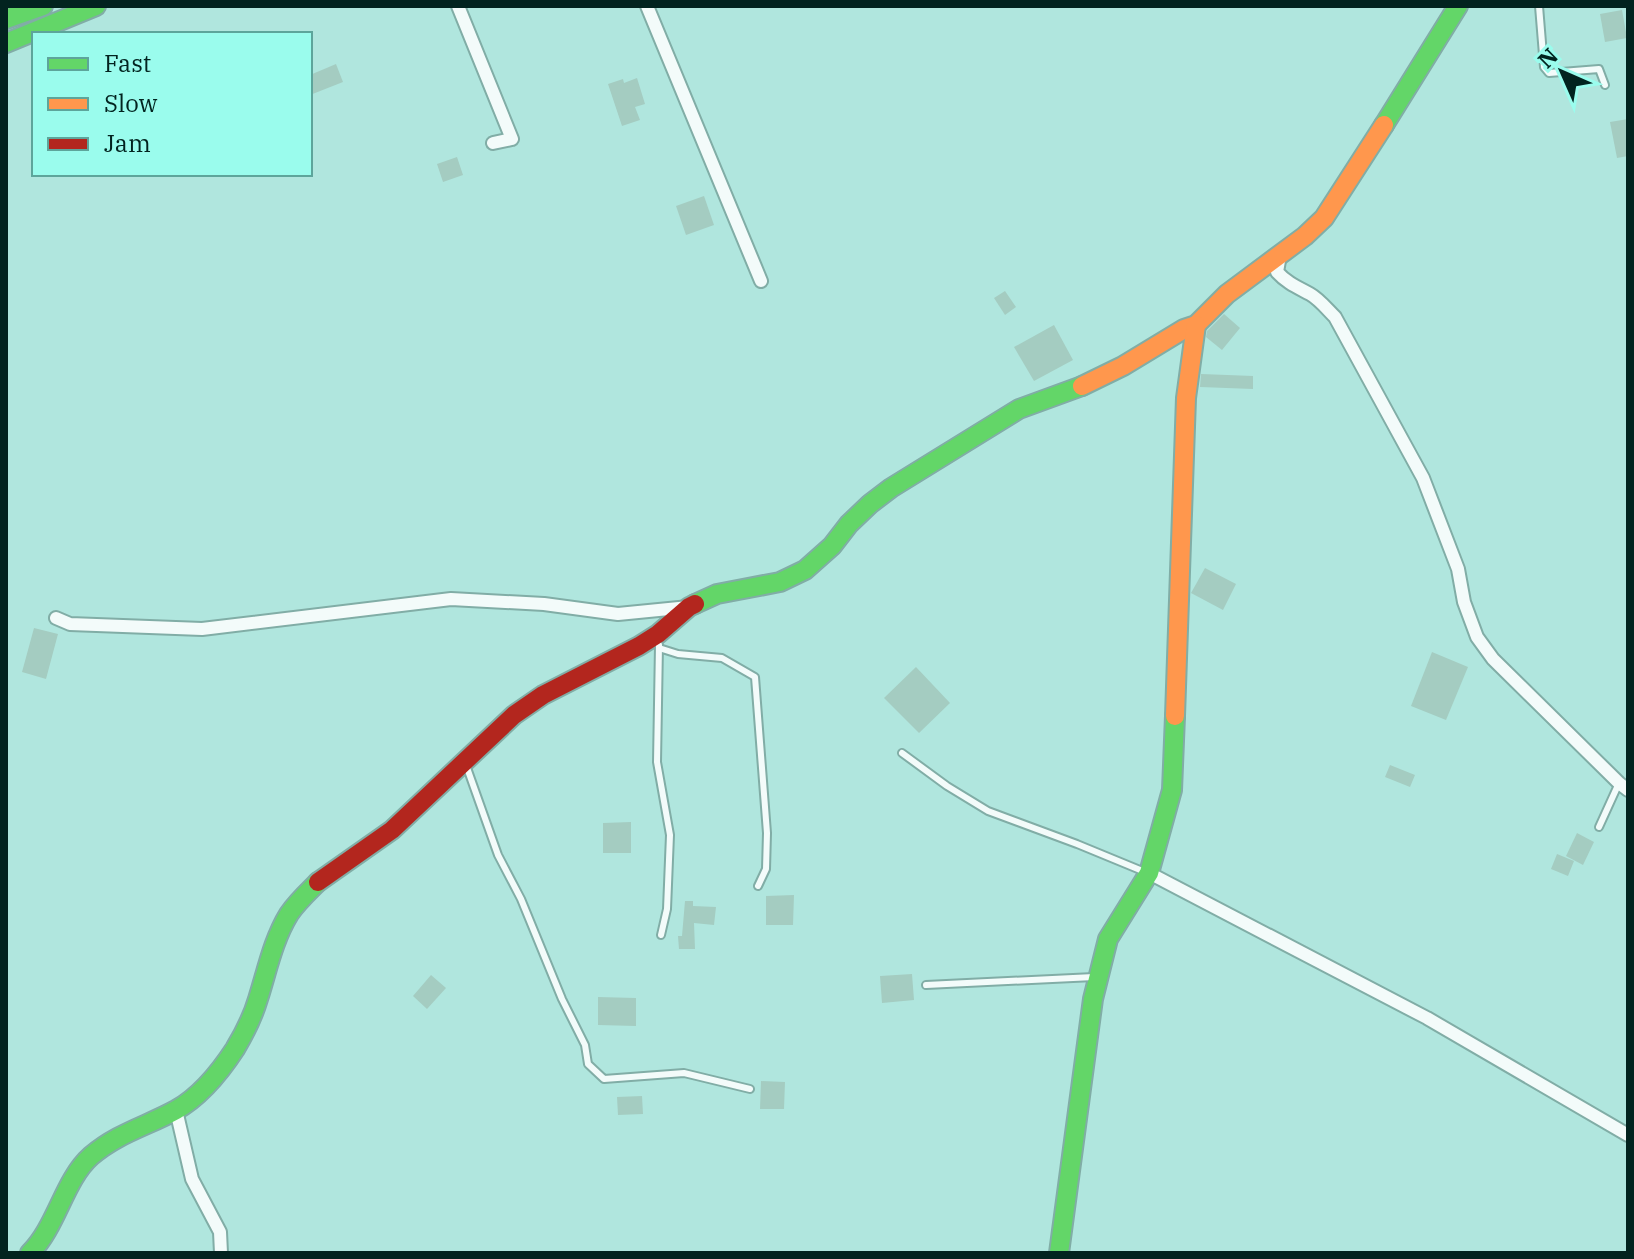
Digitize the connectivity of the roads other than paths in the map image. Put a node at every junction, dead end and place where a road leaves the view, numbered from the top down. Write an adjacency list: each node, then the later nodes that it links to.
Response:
1 (43, 6): 7 (main road)
2 (96, 6): 9 (main road)
3 (458, 6): 12 (street)
4 (647, 6): 14 (street)
5 (1458, 6): 13 (main road)
6 (1539, 6): 11 (lane)
7 (6, 19)
8 (32, 32): 10 (main road)
9 (33, 32)
10 (6, 43)
11 (1605, 85)
12 (493, 143)
13 (1280, 255): 15 (main road); 21 (street)
14 (761, 281)
15 (1196, 325): 16 (main road); 23 (main road)
16 (689, 607): 17 (street); 18 (main road)
17 (56, 618)
18 (659, 641): 20 (main road); 24 (lane); 25 (lane)
19 (902, 753): 23 (lane)
20 (464, 762): 28 (lane); 29 (main road)
21 (1623, 787): 22 (lane)
22 (1599, 827)
23 (1149, 873): 26 (main road); 30 (street)
24 (758, 886)
25 (661, 935)
26 (1098, 977): 27 (lane); 33 (main road)
27 (926, 985)
28 (750, 1089)
29 (176, 1110): 31 (main road); 32 (street)
30 (1628, 1135)
31 (30, 1253)
32 (221, 1253)
33 (1059, 1253)

